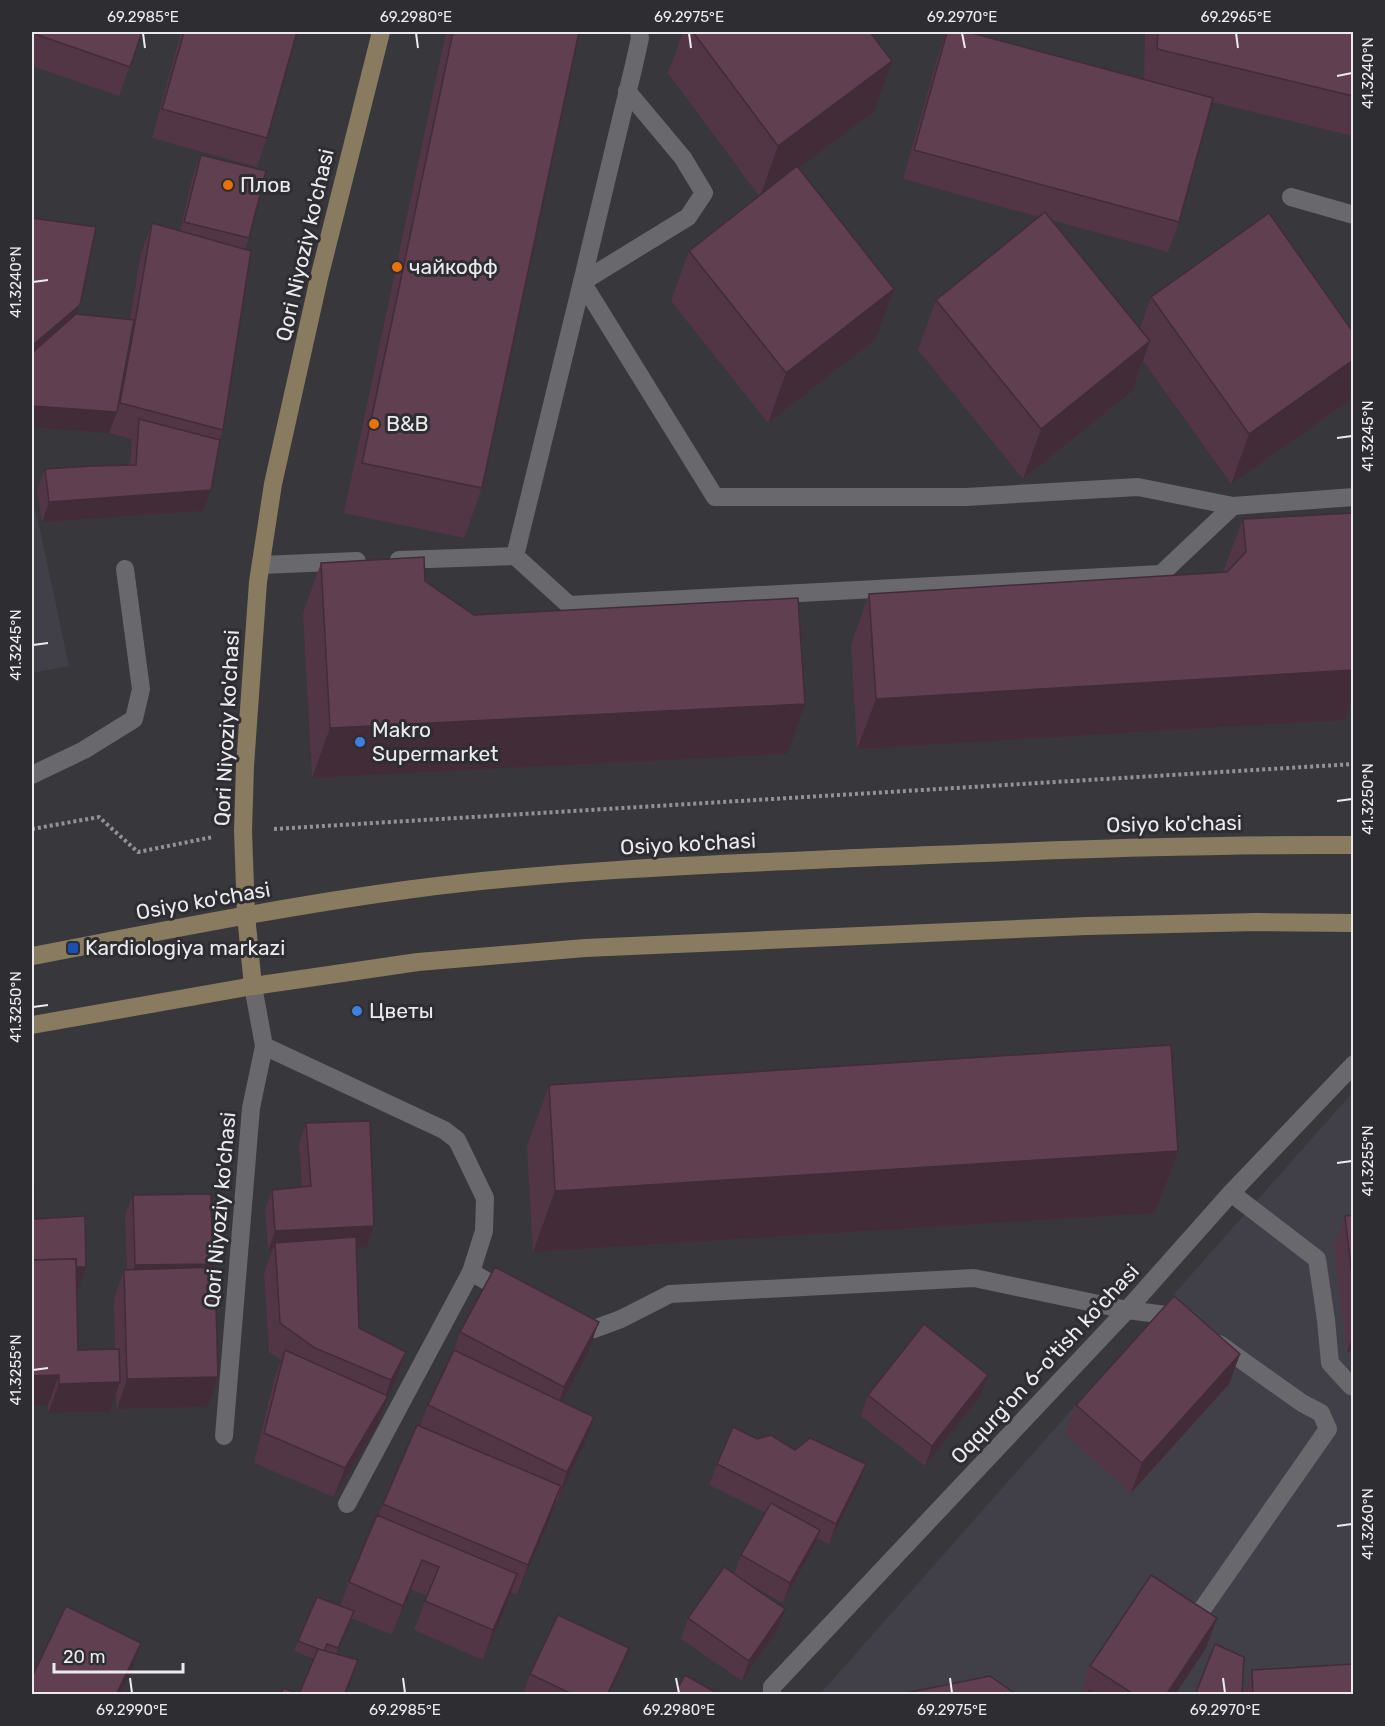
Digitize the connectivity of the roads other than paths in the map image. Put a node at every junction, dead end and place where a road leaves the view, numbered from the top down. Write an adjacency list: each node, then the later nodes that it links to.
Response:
1 (381, 32): 10 (main road, Qori Niyoziy ko'chasi)
2 (639, 32): 3 (street)
3 (627, 91): 6 (street); 6 (street)
4 (1291, 197): 5 (street)
5 (1353, 215)
6 (582, 282): 8 (street); 9 (street)
7 (1353, 497): 8 (street)
8 (1233, 506): 9 (street)
9 (514, 556): 10 (street)
10 (261, 565): 14 (main road, Qori Niyoziy ko'chasi)
11 (125, 569): 12 (street)
12 (32, 775)
13 (1353, 845): 14 (main road, Osiyo ko'chasi)
14 (246, 915): 16 (main road, Osiyo ko'chasi); 17 (main road, Qori Niyoziy ko'chasi)
15 (1353, 923): 17 (main road)
16 (32, 956)
17 (253, 986): 18 (main road); 19 (street, Qori Niyoziy ko'chasi)
18 (32, 1025)
19 (264, 1046): 22 (street); 29 (street, Qori Niyoziy ko'chasi)
20 (1353, 1064): 21 (street, Oqqurg'on 6-o'tish ko'chasi)
21 (1232, 1193): 24 (street, Oqqurg'on 6-o'tish ko'chasi); 28 (street)
22 (471, 1272): 23 (street); 30 (street)
23 (527, 1305)
24 (1128, 1310): 25 (street); 26 (street); 32 (street, Oqqurg'on 6-o'tish ko'chasi)
25 (555, 1321)
26 (1192, 1324)
27 (1209, 1336): 31 (street)
28 (1353, 1387)
29 (224, 1436)
30 (347, 1504)
31 (1201, 1611)
32 (772, 1695)

